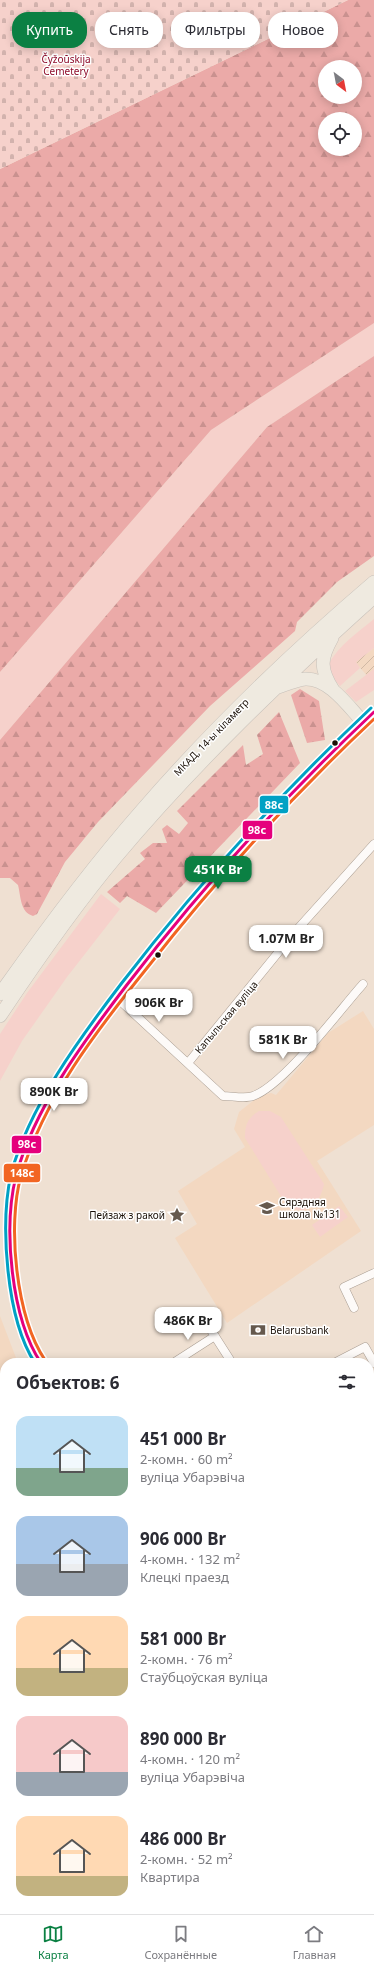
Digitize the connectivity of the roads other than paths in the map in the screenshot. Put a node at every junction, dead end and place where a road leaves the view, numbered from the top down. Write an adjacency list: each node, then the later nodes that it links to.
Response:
1 (374, 582): 9 (highway, МКАД, 14-ы кіламетр)
2 (374, 597): 3 (highway, МКАД, 14-ы кіламетр)
3 (335, 632): 4 (highway, МКАД, 14-ы кіламетр); 5 (highway)
4 (273, 690): 5 (highway); 9 (highway, МКАД, 14-ы кіламетр)
5 (335, 693): 7 (highway)
6 (374, 712): 7 (main road)
7 (363, 722): 12 (main road)
8 (374, 844): 14 (street, Капыльская вуліца)
9 (68, 909): 11 (highway); 13 (highway)
10 (363, 984): 14 (street)
11 (0, 994)
12 (117, 998): 14 (street); 15 (main road)
13 (0, 1016)
14 (188, 1063)
15 (22, 1160): 20 (main road); 21 (main road)
16 (374, 1273): 17 (street)
17 (354, 1308)
18 (209, 1326): 19 (street)
19 (215, 1336): 22 (street); 23 (street)
20 (38, 1358)
21 (45, 1358)
22 (181, 1358)
23 (229, 1358)
24 (344, 1358): 25 (street)
25 (371, 1358)

